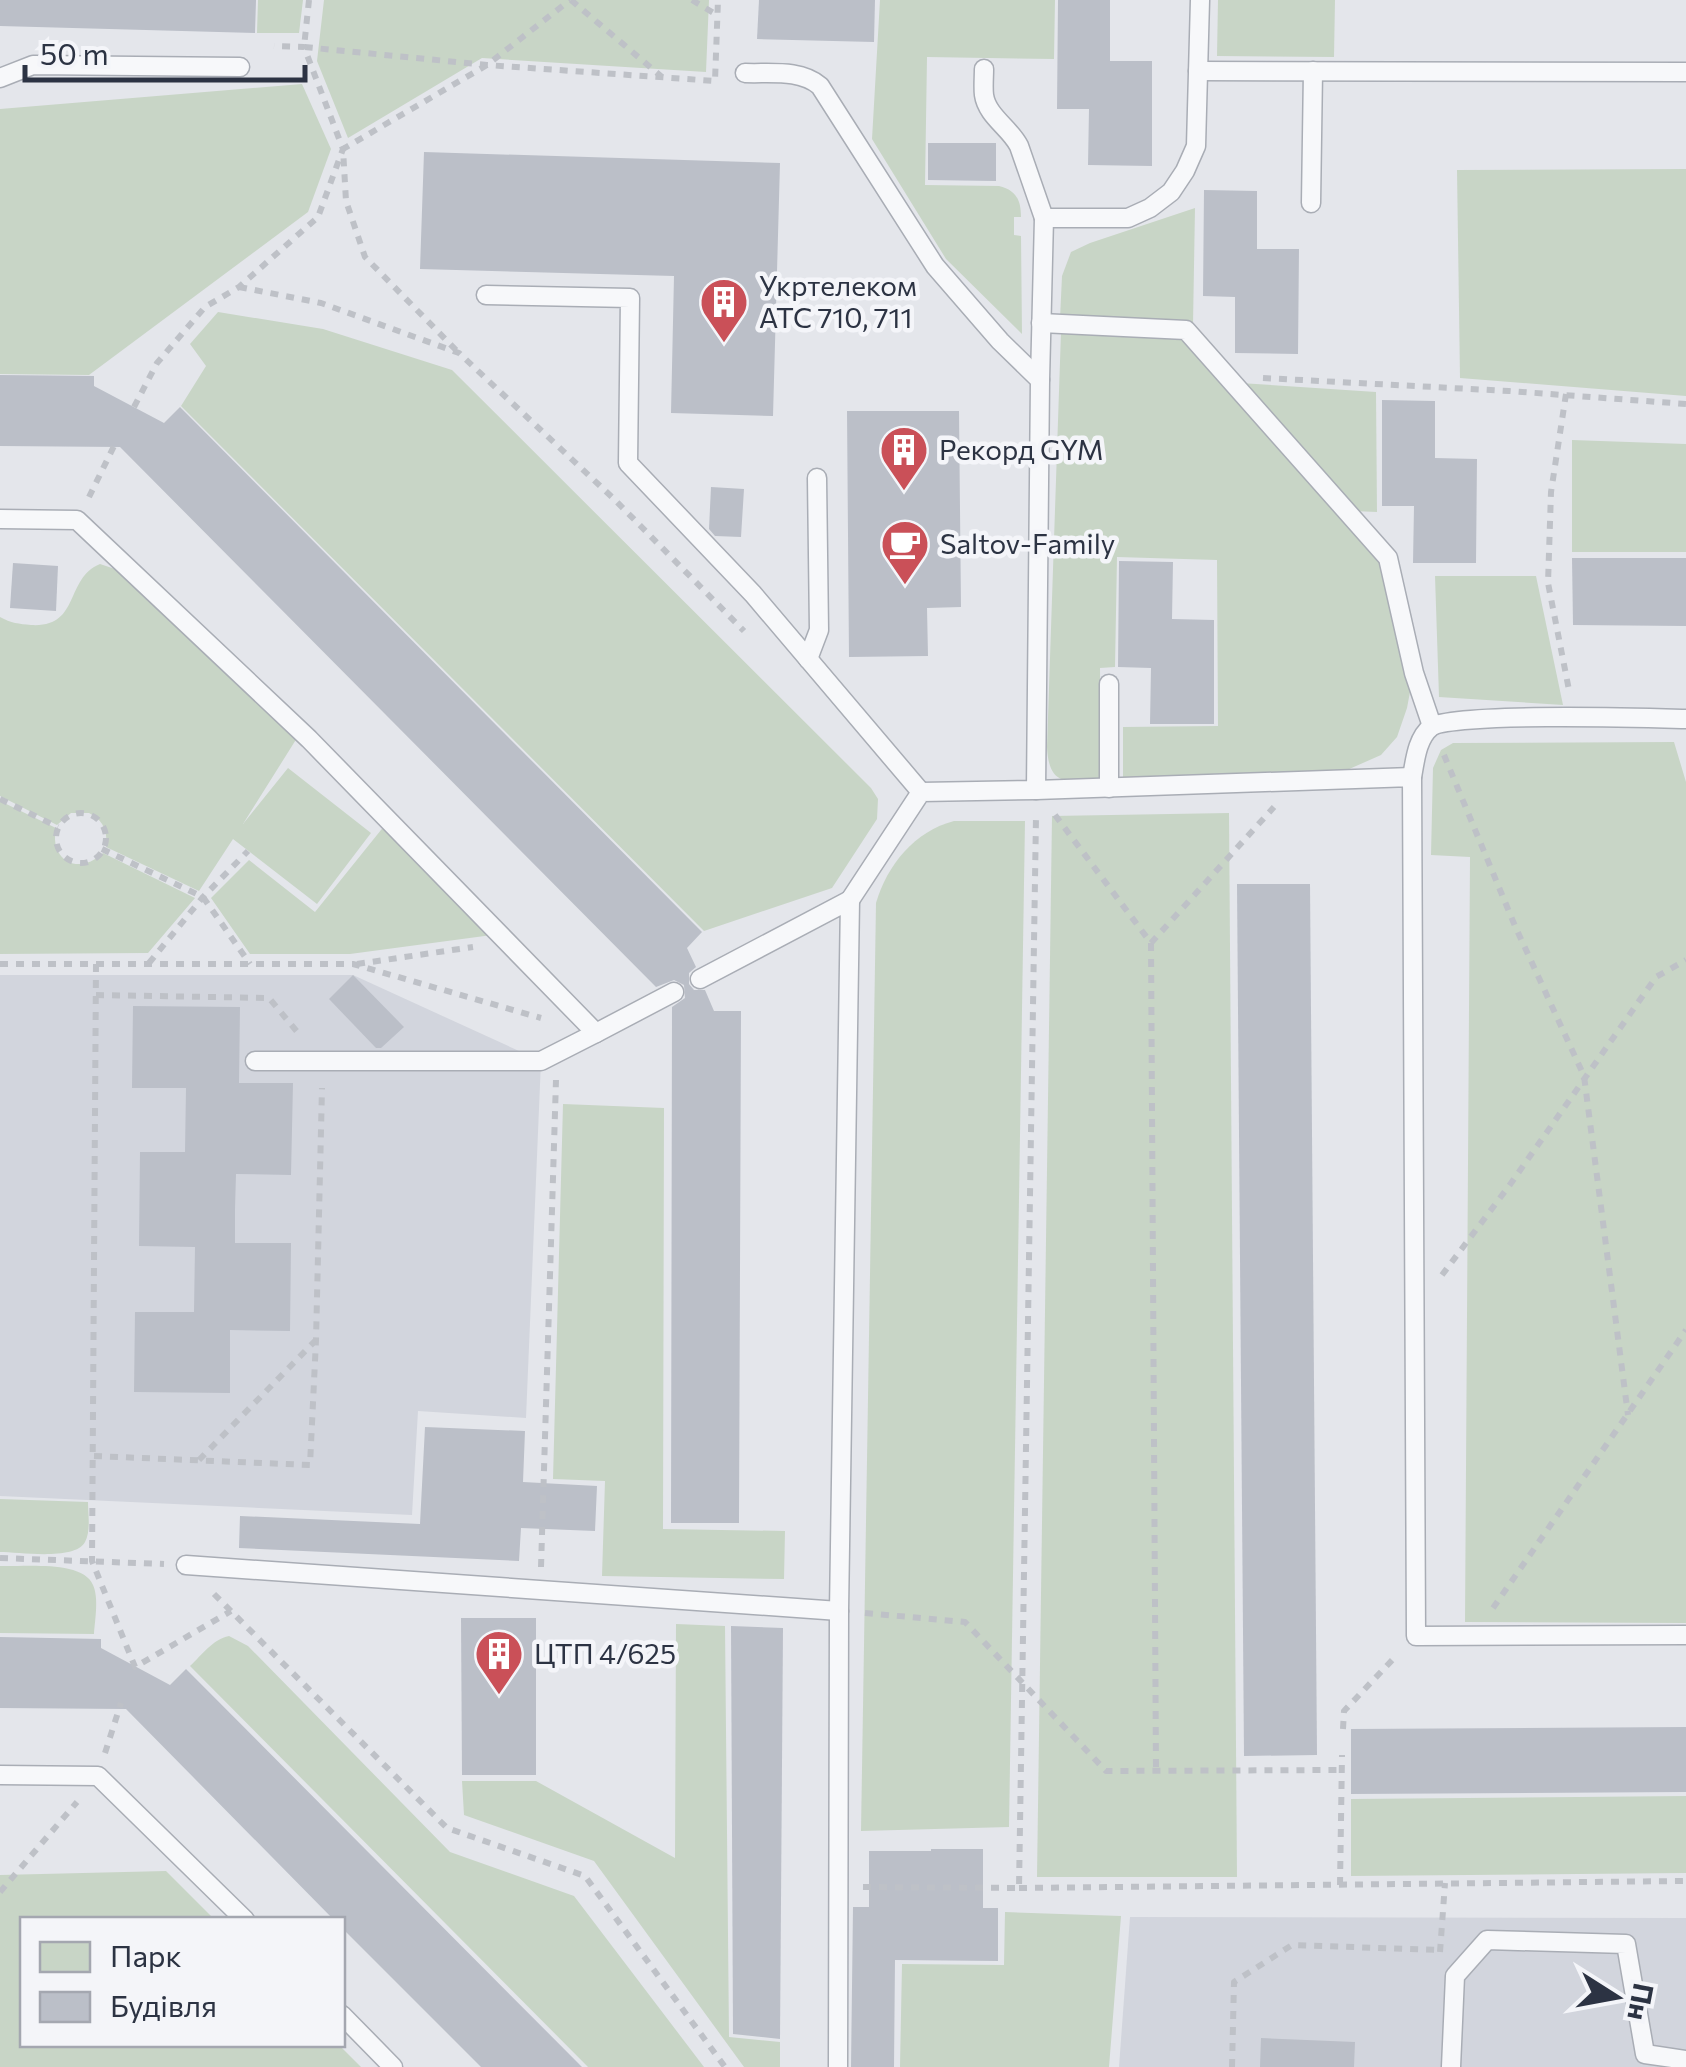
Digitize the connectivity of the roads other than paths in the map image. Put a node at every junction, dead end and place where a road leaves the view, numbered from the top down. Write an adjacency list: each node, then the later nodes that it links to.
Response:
1 (1200, 0): 4 (lane)
2 (240, 67): 8 (lane)
3 (984, 69): 10 (lane)
4 (1198, 70): 5 (lane); 10 (lane)
5 (1313, 71): 6 (lane); 9 (lane)
6 (1686, 72)
7 (745, 73): 13 (lane)
8 (0, 78)
9 (1310, 203)
10 (1044, 218): 12 (lane)
11 (486, 295): 16 (lane)
12 (1041, 323): 13 (lane); 19 (lane)
13 (1040, 380): 22 (lane)
14 (817, 478): 16 (lane)
15 (0, 519): 27 (lane)
16 (808, 659): 23 (lane)
17 (1109, 684): 21 (lane)
18 (1686, 719): 19 (lane)
19 (1432, 726): 20 (lane)
20 (1412, 777): 21 (lane); 31 (lane)
21 (1109, 788): 22 (lane)
22 (1036, 790): 23 (lane)
23 (921, 792): 24 (lane)
24 (850, 900): 25 (lane); 30 (lane)
25 (700, 979)
26 (674, 992): 27 (lane)
27 (596, 1033): 28 (lane)
28 (255, 1061)
29 (186, 1566): 30 (lane)
30 (839, 1611): 37 (lane)
31 (1686, 1635)
32 (0, 1775): 33 (lane)
33 (241, 1917)
34 (345, 2019): 36 (lane)
35 (1686, 2060): 38 (lane)
36 (393, 2067)
37 (838, 2067)
38 (1451, 2067)

